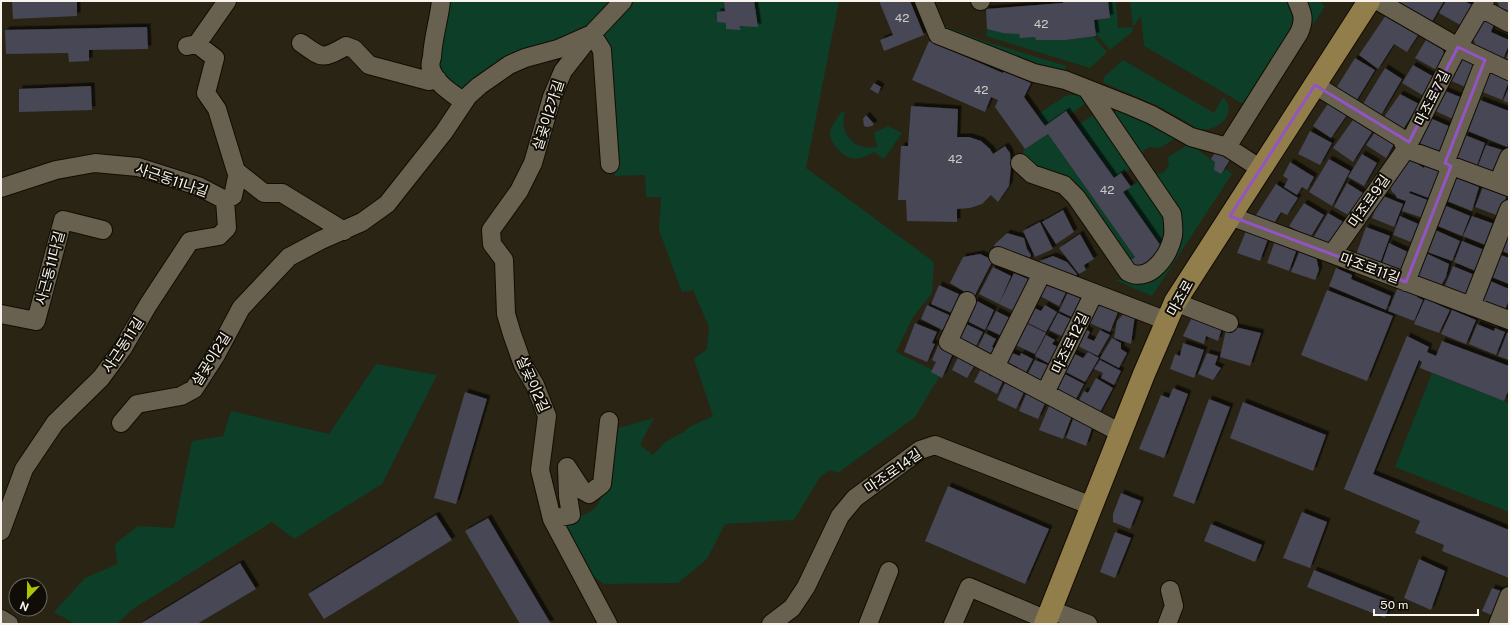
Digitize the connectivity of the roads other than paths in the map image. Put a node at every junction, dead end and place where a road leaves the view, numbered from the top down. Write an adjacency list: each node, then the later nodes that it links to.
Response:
1 (226, 1): 26 (street)
2 (441, 1): 15 (street)
3 (623, 1): 10 (street, 살곶이2가길)
4 (924, 1): 17 (street)
5 (1296, 1): 19 (street)
6 (1369, 1): 16 (main road, 마조로)
7 (1378, 1): 12 (street)
8 (1483, 5): 9 (street); 12 (street, 마조로7길)
9 (1509, 23)
10 (592, 34): 18 (street, 살곶이2길); 23 (street); 33 (street, 살곶이2가길)
11 (300, 43): 15 (street)
12 (1458, 47): 13 (street); 20 (street, 마조로7길)
13 (1485, 60): 14 (street); 24 (street)
14 (1509, 71)
15 (436, 79): 18 (street)
16 (1315, 85): 20 (street); 25 (main road, 마조로)
17 (1087, 89): 19 (street); 22 (street)
18 (464, 102): 34 (street, 살곶이2길)
19 (1227, 147): 25 (street)
20 (1406, 149): 24 (street); 35 (street, 마조로9길)
21 (1509, 157): 27 (street)
22 (1020, 163)
23 (610, 164)
24 (1448, 165): 27 (street); 38 (street)
25 (1261, 169): 31 (main road, 마조로)
26 (238, 172): 29 (street); 34 (street)
27 (1504, 185)
28 (1, 188): 29 (street, 사근동11나길)
29 (224, 200): 53 (street, 사근동11길)
30 (1509, 209): 41 (street)
31 (1230, 216): 35 (street, 마조로11길); 42 (main road, 마조로)
32 (103, 230): 43 (street, 사근동11다길)
33 (490, 230): 52 (street, 살곶이2길)
34 (344, 231): 49 (street, 살곶이2길)
35 (1332, 254): 38 (street, 마조로11길)
36 (998, 256): 37 (street)
37 (1042, 273): 39 (street); 46 (street)
38 (1406, 282): 41 (street, 마조로11길)
39 (1094, 293): 42 (street); 47 (street, 마조로12길)
40 (967, 301): 46 (street)
41 (1471, 306): 44 (street, 마조로11길)
42 (1171, 311): 45 (street); 50 (main road, 마조로)
43 (1, 314)
44 (1509, 320)
45 (1229, 323)
46 (995, 367): 47 (street)
47 (1045, 393): 50 (street)
48 (609, 421): 52 (street)
49 (121, 423)
50 (1121, 434): 51 (main road, 마조로)
51 (1092, 506): 57 (main road, 마조로); 59 (street, 마조로14길)
52 (552, 519): 61 (street, 살곶이2길)
53 (1, 531)
54 (889, 571): 62 (street)
55 (1170, 590): 65 (street)
56 (1509, 596): 66 (street)
57 (1048, 618): 63 (street); 64 (street)
58 (1, 619): 60 (street)
59 (776, 623)
60 (9, 624)
61 (608, 624)
62 (868, 624)
63 (953, 624)
64 (1088, 624)
65 (1167, 624)
66 (1498, 624)

